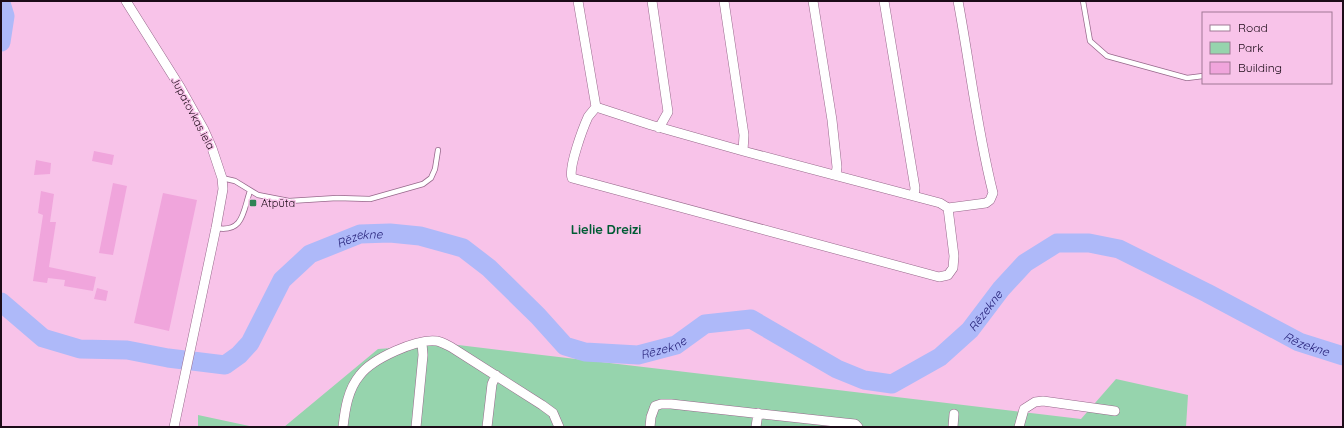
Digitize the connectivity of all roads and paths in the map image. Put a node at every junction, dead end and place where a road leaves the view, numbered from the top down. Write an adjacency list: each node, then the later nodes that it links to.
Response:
1 (126, 1): 15 (street, Jupatovkas iela)
2 (578, 1): 10 (street)
3 (652, 1): 11 (street)
4 (724, 1): 13 (street)
5 (813, 1): 14 (street)
6 (884, 1): 17 (street)
7 (958, 1): 18 (street)
8 (1083, 1): 9 (lane)
9 (1202, 76)
10 (596, 107): 11 (street); 18 (street)
11 (659, 128): 13 (street)
12 (438, 150): 16 (lane)
13 (743, 151): 14 (street)
14 (836, 175): 17 (street)
15 (222, 178): 16 (lane); 19 (street, Jupatovkas iela)
16 (250, 191): 19 (lane)
17 (914, 196): 18 (street)
18 (948, 208)
19 (216, 228): 25 (street, Jupatovkas iela)
20 (422, 343): 21 (street); 26 (street); 27 (street)
21 (496, 375): 28 (street); 29 (street)
22 (1115, 411): 34 (street)
23 (758, 413): 30 (street); 31 (street); 32 (street)
24 (954, 414): 33 (street)
25 (174, 427)
26 (344, 427)
27 (416, 427)
28 (488, 427)
29 (559, 427)
30 (650, 427)
31 (756, 427)
32 (858, 427)
33 (953, 427)
34 (1019, 427)

